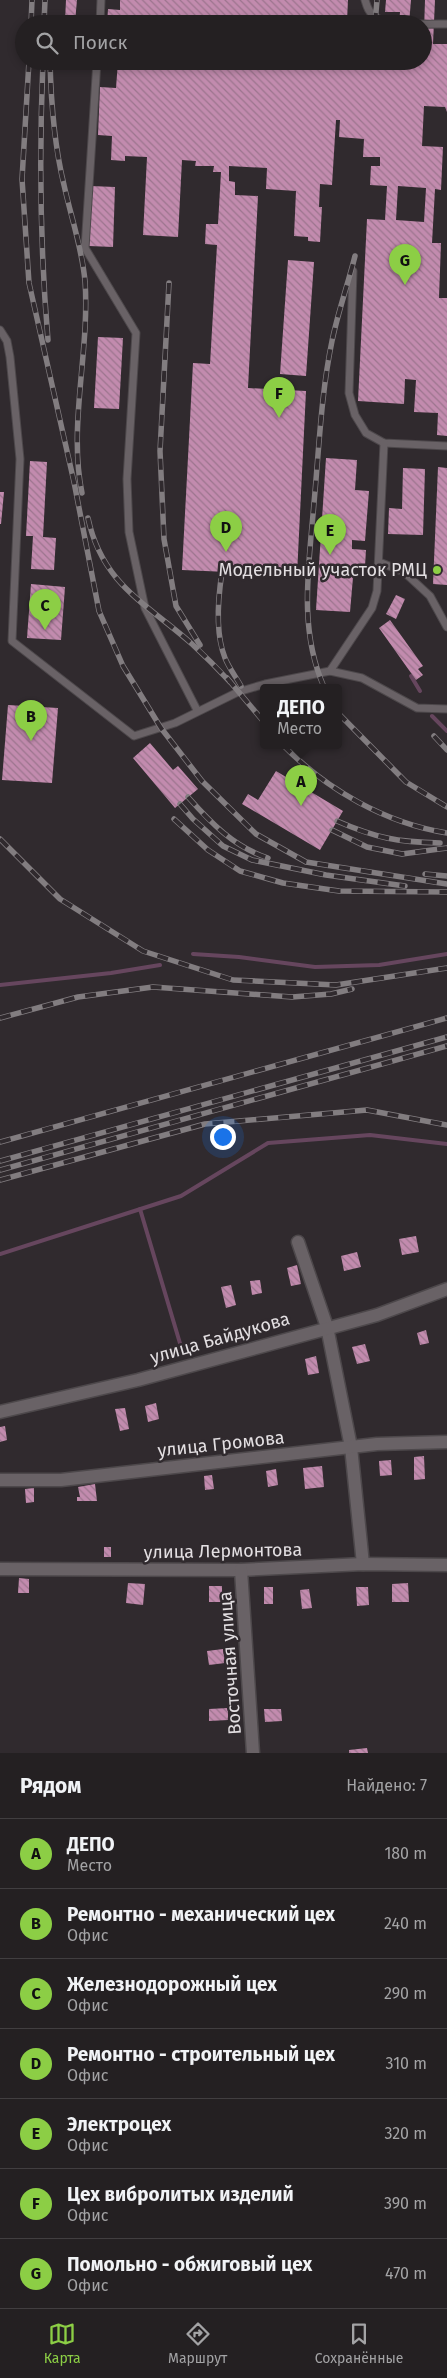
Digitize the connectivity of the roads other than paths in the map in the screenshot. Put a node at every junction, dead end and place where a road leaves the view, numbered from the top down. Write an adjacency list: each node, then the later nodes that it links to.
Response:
1 (101, 0): 3 (lane)
2 (365, 0): 4 (lane)
3 (100, 15)
4 (373, 15)
5 (432, 23): 6 (lane)
6 (447, 24)
7 (96, 70): 18 (lane)
8 (353, 271): 10 (lane)
9 (0, 330): 18 (lane)
10 (384, 443): 11 (lane); 12 (lane)
11 (447, 446)
12 (379, 562): 13 (lane); 14 (lane)
13 (447, 626)
14 (330, 671): 15 (lane); 17 (lane)
15 (265, 684)
16 (260, 685): 18 (lane)
17 (447, 709)
18 (197, 710)
19 (298, 1242): 21 (street)
20 (447, 1289): 21 (street, улица Байдукова)
21 (327, 1327): 22 (street, улица Байдукова); 24 (street)
22 (0, 1412)
23 (447, 1442): 24 (street, улица Громова)
24 (351, 1447): 25 (street, улица Громова); 26 (street)
25 (0, 1480)
26 (363, 1564): 27 (street, улица Лермонтова); 29 (street, улица Лермонтова)
27 (447, 1565)
28 (0, 1569): 29 (street, улица Лермонтова)
29 (241, 1570): 30 (street, Восточная улица)
30 (253, 1753)

